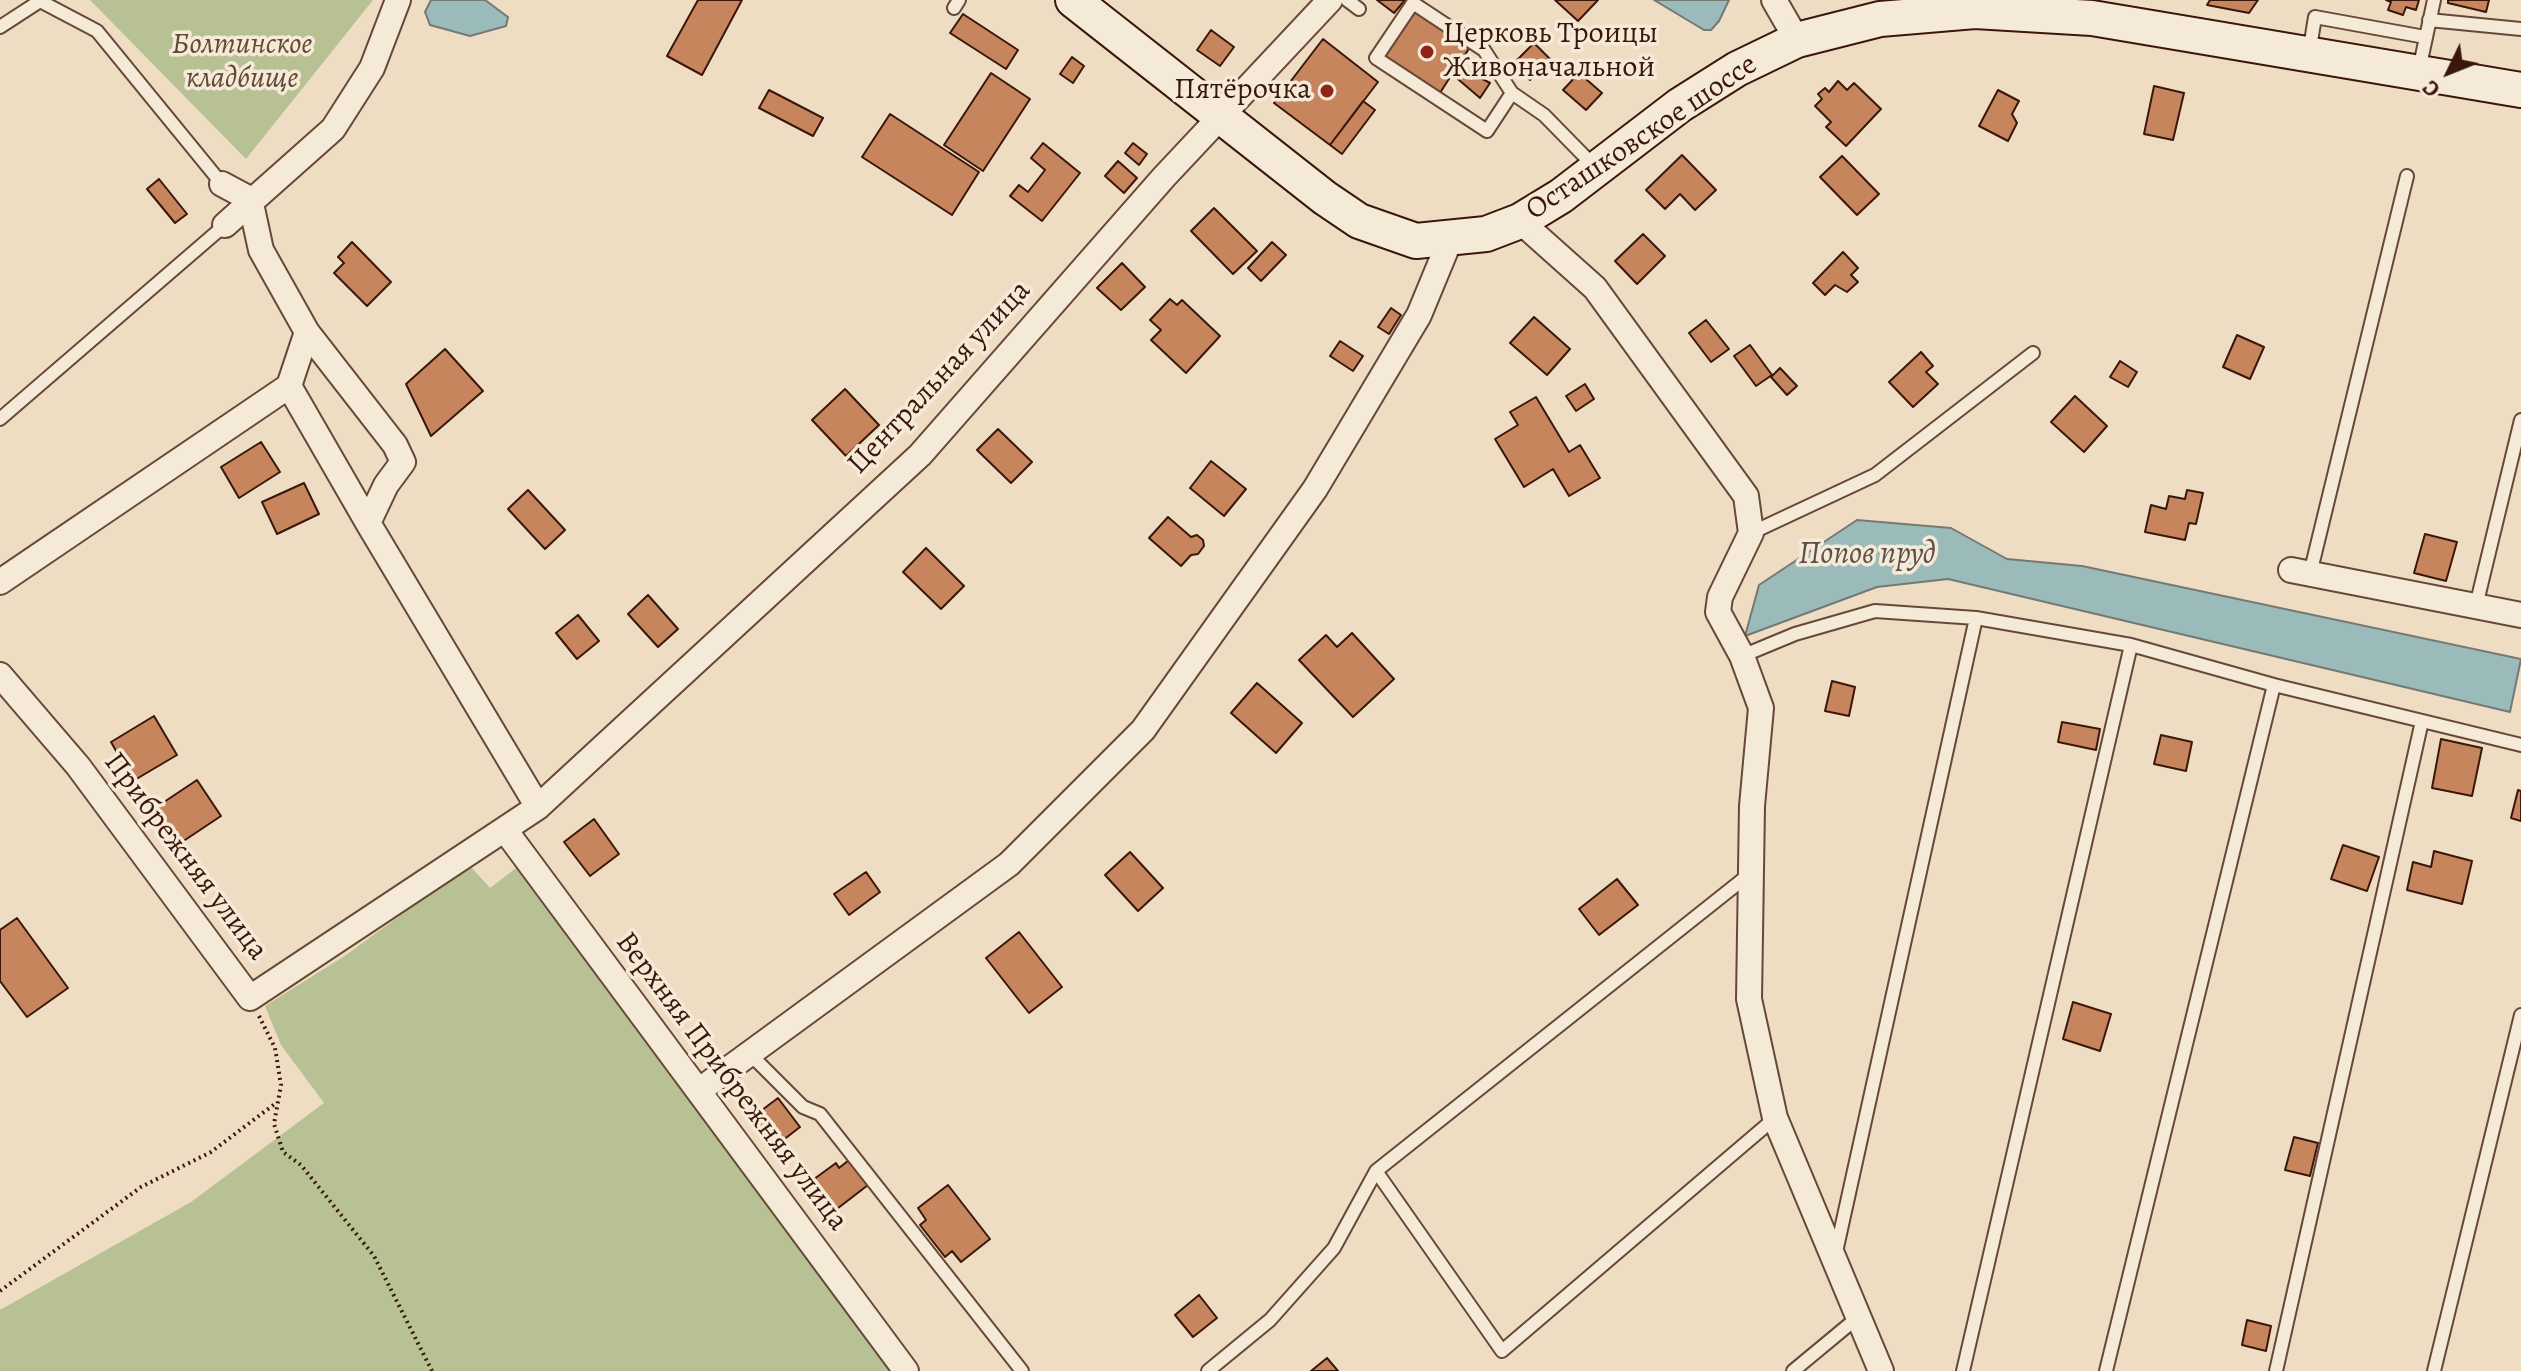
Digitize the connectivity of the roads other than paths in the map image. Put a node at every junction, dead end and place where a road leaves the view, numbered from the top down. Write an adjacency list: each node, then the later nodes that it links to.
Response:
1 (398, 0): 22 (street)
2 (1073, 0): 18 (main road, Осташковское шоссе)
3 (1330, 0): 18 (street, Центральная улица)
4 (1347, 0): 7 (lane)
5 (1774, 0): 13 (street)
6 (2434, 0): 9 (lane)
7 (1359, 9)
8 (2098, 9): 13 (main road, Осташковское шоссе); 14 (main road, Осташковское шоссе)
9 (2429, 20): 11 (lane); 12 (lane)
10 (0, 27): 21 (lane)
11 (2521, 29)
12 (2425, 37): 14 (lane); 15 (lane)
13 (1797, 40): 19 (main road, Осташковское шоссе)
14 (2309, 55): 15 (main road, Осташковское шоссе)
15 (2418, 74): 16 (main road, Осташковское шоссе)
16 (2521, 90)
17 (1512, 93): 17 (lane); 19 (lane)
18 (1221, 117): 25 (main road, Осташковское шоссе); 44 (street, Центральная улица)
19 (1596, 168): 23 (main road, Осташковское шоссе)
20 (2407, 176): 33 (lane)
21 (222, 184): 22 (street)
22 (250, 199): 24 (street); 26 (street)
23 (1520, 221): 25 (main road, Осташковское шоссе); 32 (street)
24 (225, 225): 29 (lane)
25 (1450, 240): 48 (street)
26 (307, 332): 28 (street); 31 (street)
27 (2033, 353): 32 (lane)
28 (289, 386): 31 (street); 34 (street)
29 (0, 419)
30 (2521, 420): 35 (lane)
31 (368, 523): 44 (street)
32 (1751, 533): 39 (street)
33 (2300, 572): 35 (street)
34 (0, 582)
35 (2476, 606): 36 (street)
36 (2521, 615)
37 (1976, 618): 38 (lane); 39 (lane); 52 (lane)
38 (2131, 645): 41 (lane); 59 (lane)
39 (1742, 656): 46 (street)
40 (0, 675): 45 (street, Прибрежняя улица)
41 (2274, 685): 42 (lane); 60 (lane)
42 (2422, 721): 43 (lane); 61 (lane)
43 (2521, 745)
44 (538, 807): 45 (street, Прибрежняя улица)
45 (505, 830): 54 (street, Верхняя Прибрежняя улица)
46 (1753, 871): 50 (street); 51 (lane)
47 (2521, 1015): 62 (lane)
48 (749, 1053): 49 (street); 55 (lane)
49 (708, 1084)
50 (1775, 1118): 51 (lane); 52 (street)
51 (1376, 1171): 56 (lane)
52 (1835, 1255): 53 (street)
53 (1857, 1318): 57 (lane); 58 (street)
54 (906, 1371)
55 (1022, 1371)
56 (1208, 1371)
57 (1793, 1371)
58 (1881, 1371)
59 (1963, 1371)
60 (2106, 1371)
61 (2276, 1371)
62 (2434, 1371)

